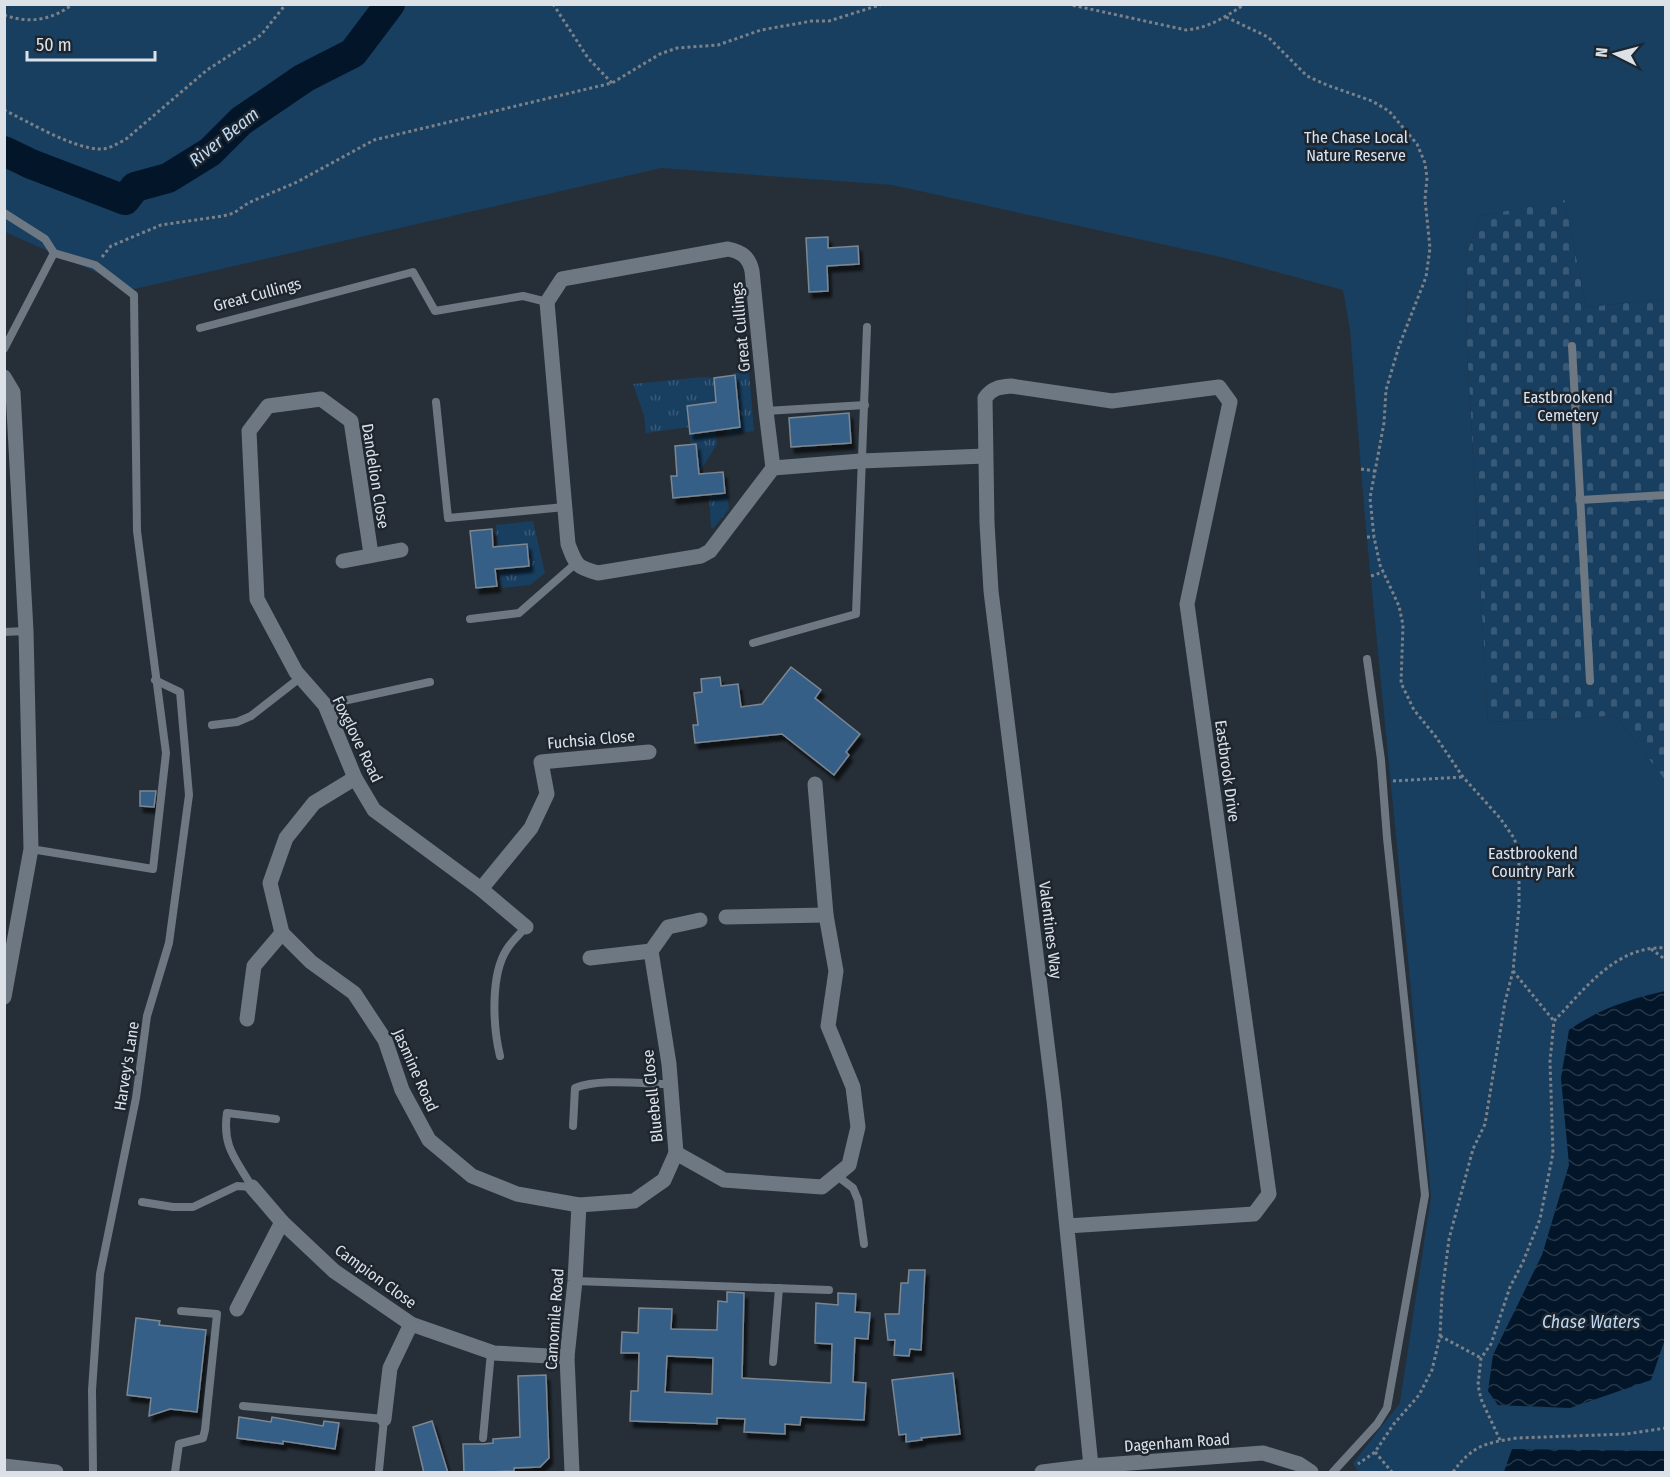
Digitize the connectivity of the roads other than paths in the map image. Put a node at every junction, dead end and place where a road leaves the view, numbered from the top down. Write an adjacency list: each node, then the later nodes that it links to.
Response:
1 (4, 213): 2 (lane)
2 (54, 254): 7 (lane); 30 (lane)
3 (547, 302): 5 (lane, Great Cullings); 13 (street, Great Cullings); 19 (street)
4 (867, 327): 11 (lane)
5 (200, 328)
6 (1572, 346): 18 (lane)
7 (4, 349)
8 (4, 377): 25 (street)
9 (985, 398): 14 (street, Valentines Way); 59 (street, Eastbrook Drive)
10 (436, 402): 19 (lane)
11 (865, 405): 13 (lane); 15 (lane)
12 (268, 406): 21 (street, Dandelion Close); 29 (street, Foxglove Road)
13 (766, 411): 16 (street, Great Cullings)
14 (985, 456): 15 (street); 59 (street, Valentines Way)
15 (861, 461): 16 (street); 27 (lane)
16 (773, 468): 23 (street)
17 (1665, 495): 18 (lane)
18 (1580, 500): 31 (lane)
19 (565, 507): 23 (street)
20 (401, 550): 21 (street, Dandelion Close)
21 (370, 554): 22 (street, Dandelion Close)
22 (344, 561)
23 (575, 564): 24 (lane)
24 (470, 619)
25 (26, 630): 26 (lane); 38 (street)
26 (4, 632)
27 (753, 643)
28 (1367, 659): 82 (lane)
29 (301, 677): 33 (street, Foxglove Road); 34 (lane)
30 (156, 680): 38 (lane); 77 (lane, Harvey's Lane)
31 (1590, 681)
32 (430, 682): 33 (lane)
33 (325, 705): 36 (street, Foxglove Road)
34 (212, 725)
35 (649, 752): 39 (street, Fuchsia Close)
36 (354, 778): 39 (street, Foxglove Road); 44 (street)
37 (814, 784): 40 (street)
38 (31, 849): 47 (street)
39 (481, 888): 43 (street, Foxglove Road)
40 (826, 915): 41 (street); 54 (street)
41 (726, 917)
42 (700, 920): 45 (street)
43 (526, 927): 49 (lane)
44 (282, 933): 48 (street); 57 (street, Jasmine Road)
45 (651, 951): 46 (street); 50 (street, Bluebell Close)
46 (590, 958)
47 (4, 997)
48 (247, 1020)
49 (500, 1056)
50 (670, 1084): 52 (lane); 53 (street, Bluebell Close)
51 (276, 1119): 55 (lane)
52 (573, 1126)
53 (676, 1153): 54 (street); 57 (street, Bluebell Close)
54 (836, 1175): 60 (lane)
55 (252, 1187): 56 (lane); 58 (street, Campion Close)
56 (142, 1202)
57 (579, 1204): 61 (street, Camomile Road)
58 (282, 1222): 64 (street); 66 (street, Campion Close)
59 (1067, 1226): 74 (street, Valentines Way)
60 (864, 1244)
61 (575, 1281): 62 (lane); 68 (street, Camomile Road)
62 (779, 1288): 63 (lane); 69 (lane)
63 (829, 1290)
64 (237, 1309)
65 (181, 1311): 78 (lane)
66 (411, 1324): 67 (street, Campion Close); 71 (street)
67 (491, 1352): 68 (street, Campion Close); 72 (lane)
68 (567, 1357): 79 (street, Camomile Road)
69 (773, 1362)
70 (243, 1406): 71 (lane)
71 (384, 1419): 75 (lane)
72 (483, 1438)
73 (4, 1466): 76 (street)
74 (1091, 1466): 80 (street, Dagenham Road); 81 (street, Dagenham Road)
75 (379, 1470)
76 (56, 1473)
77 (93, 1473)
78 (175, 1473)
79 (572, 1473)
80 (1042, 1473)
81 (1311, 1473)
82 (1333, 1473)

